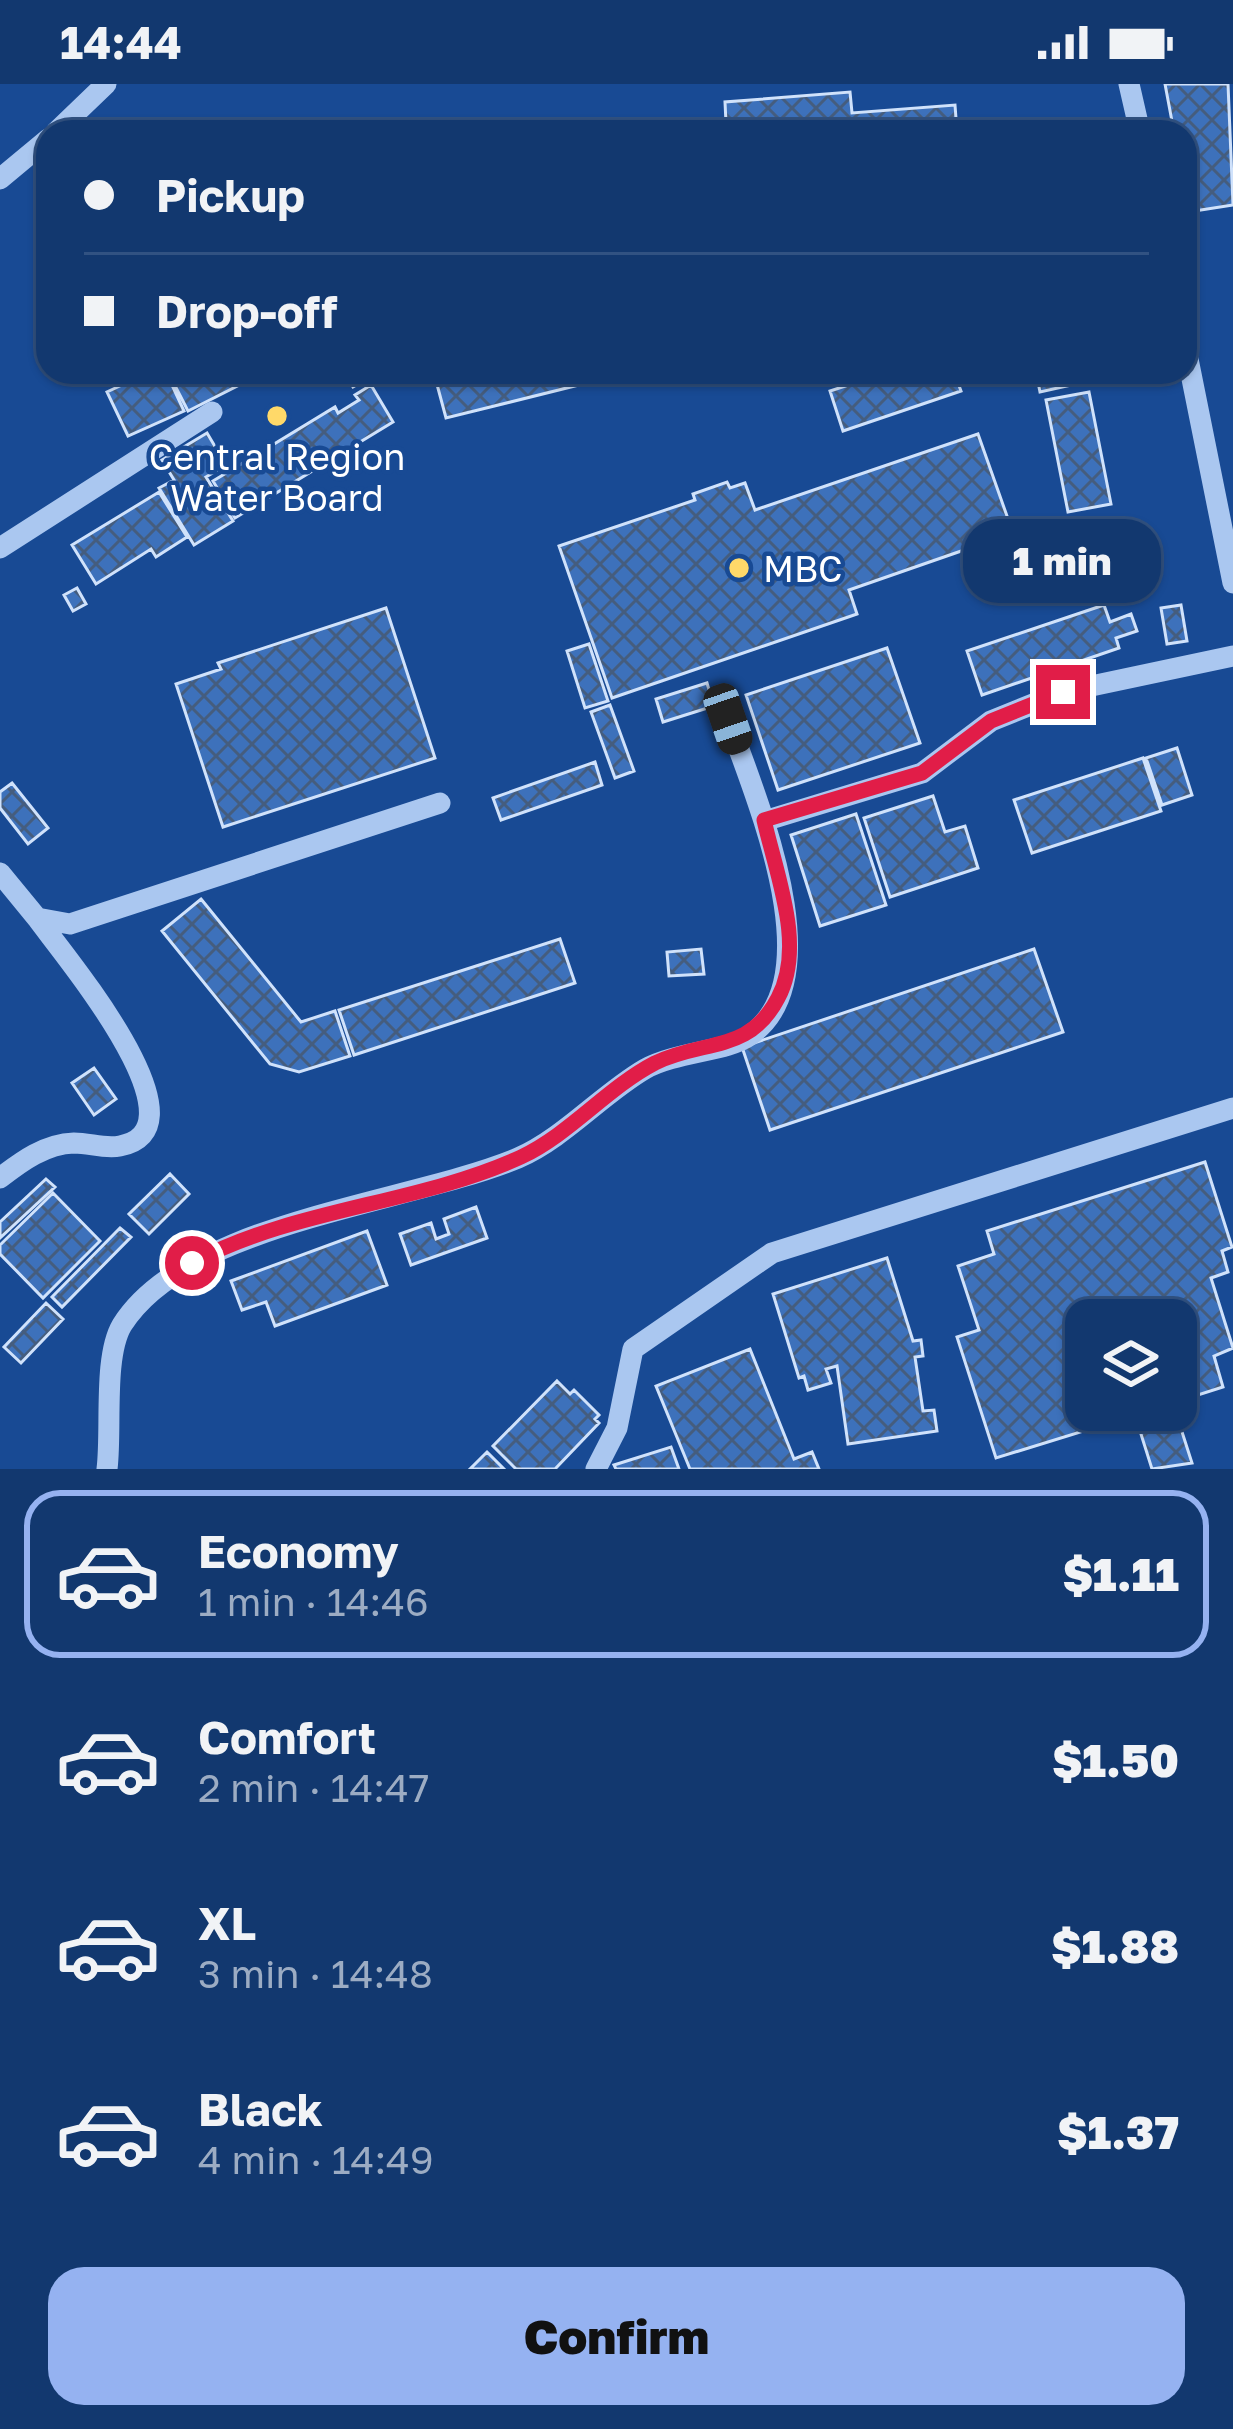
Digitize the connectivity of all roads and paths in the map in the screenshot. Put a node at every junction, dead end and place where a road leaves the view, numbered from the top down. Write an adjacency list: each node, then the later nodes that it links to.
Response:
1 (106, 84): 3 (street)
2 (1129, 84): 4 (street)
3 (68, 120)
4 (1137, 120)
5 (36, 149): 6 (street)
6 (0, 179)
7 (1193, 384): 10 (street)
8 (212, 412): 9 (street)
9 (0, 548)
10 (1233, 583)
11 (1233, 656): 14 (street)
12 (728, 719): 14 (street)
13 (440, 803): 16 (street)
14 (764, 820): 19 (street)
15 (0, 873): 16 (street)
16 (37, 918): 18 (street)
17 (1233, 1108): 20 (street)
18 (0, 1178)
19 (107, 1469)
20 (596, 1469)

